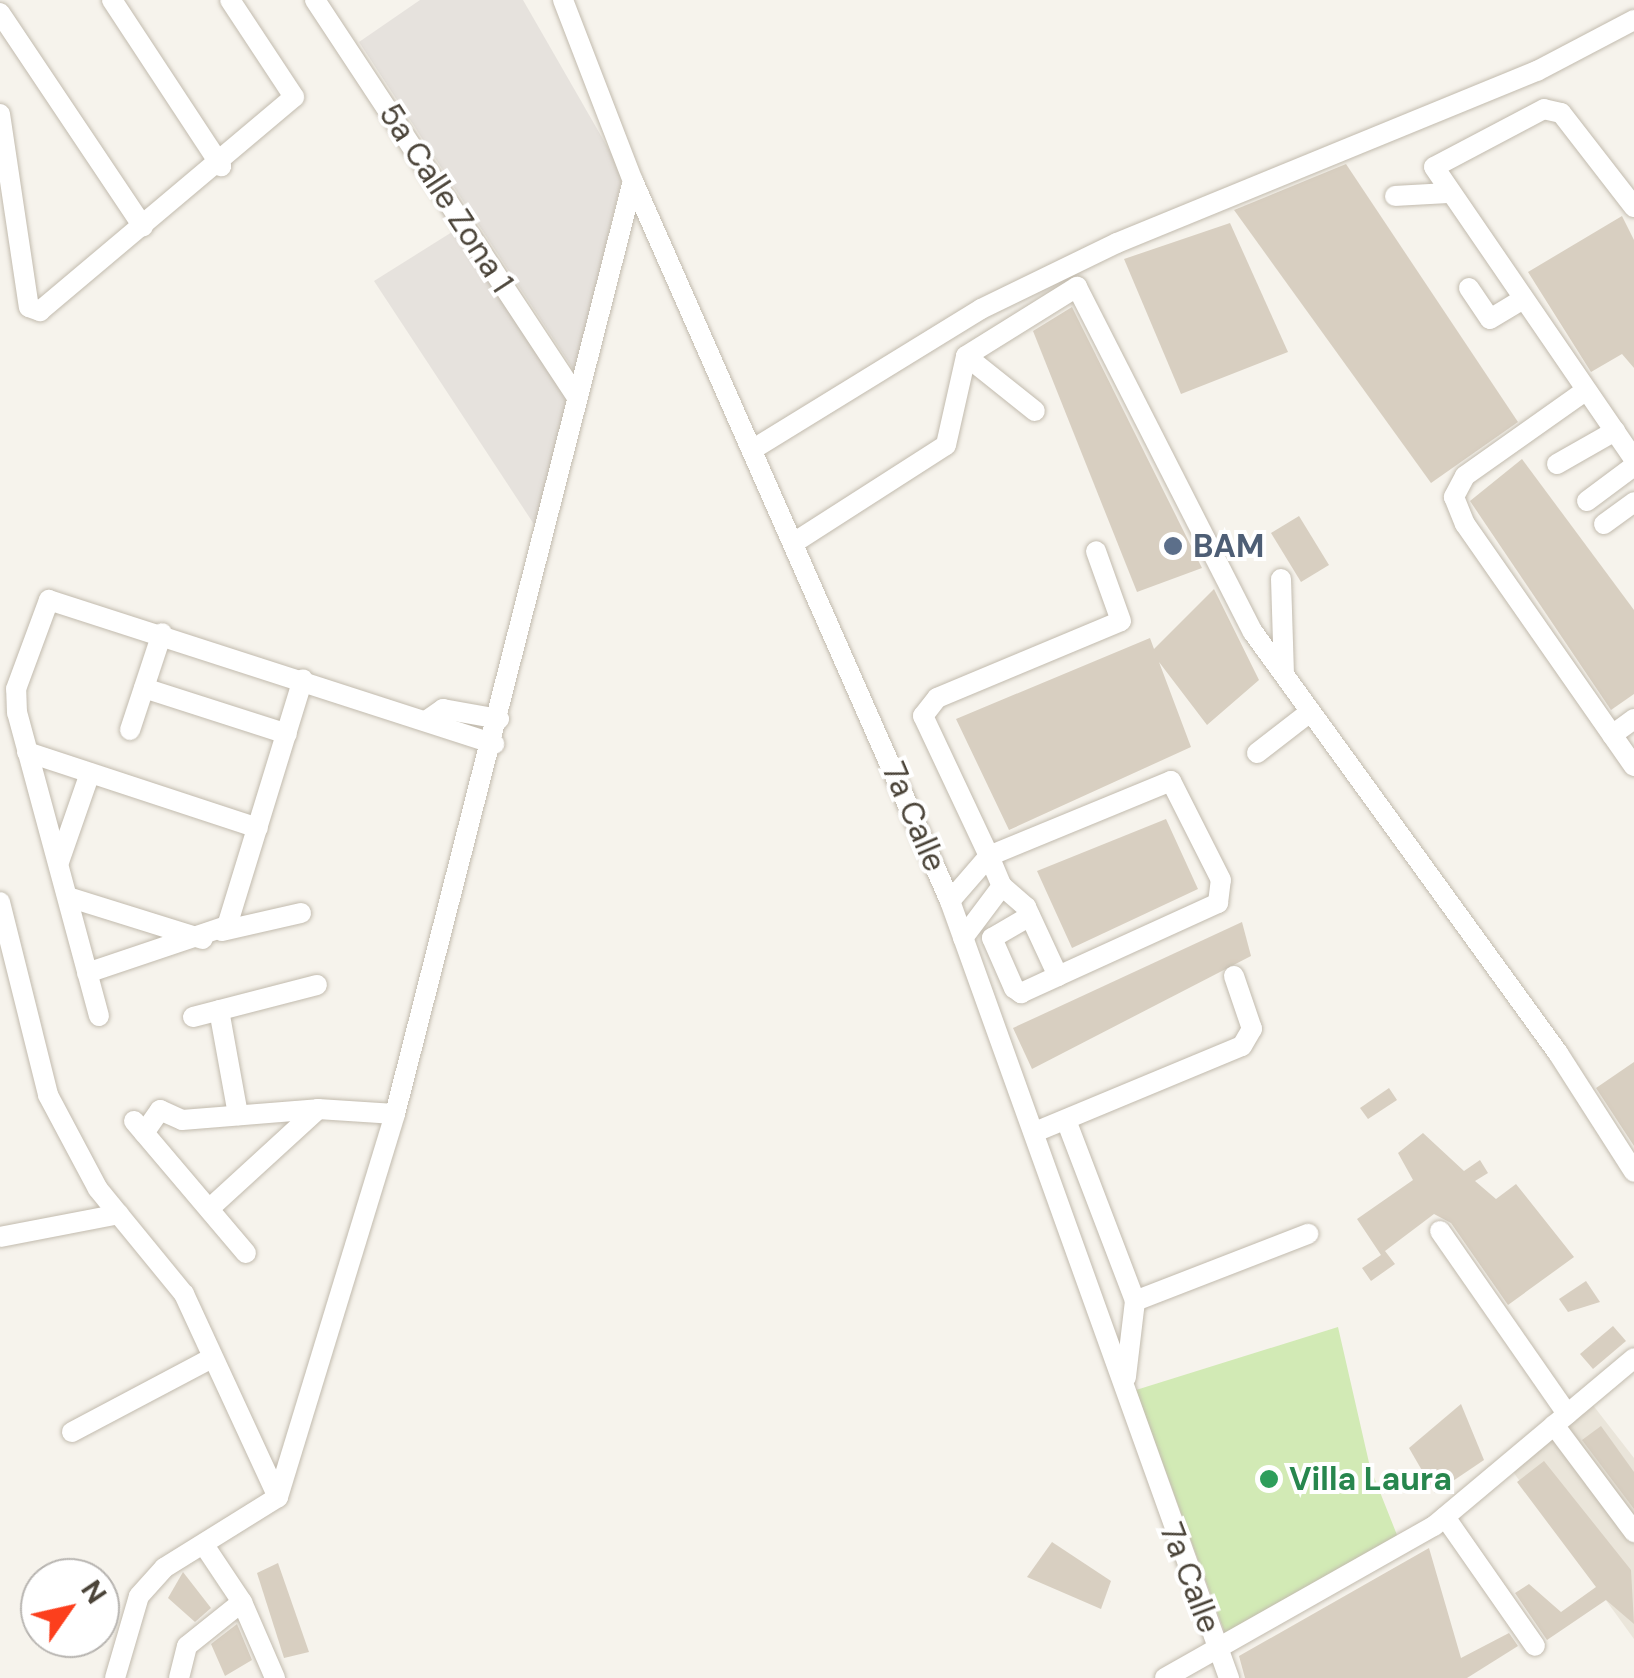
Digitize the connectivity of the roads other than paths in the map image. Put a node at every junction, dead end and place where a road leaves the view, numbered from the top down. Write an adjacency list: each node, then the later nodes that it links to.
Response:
1 (112, 0): 8 (street)
2 (230, 0): 8 (street)
3 (563, 0): 9 (street, 7a Calle)
4 (325, 3): 18 (street, 5a Calle Zona 1)
5 (0, 13): 13 (street)
6 (1634, 20): 21 (street)
7 (0, 114): 13 (street)
8 (220, 166): 13 (street)
9 (633, 181): 18 (street); 21 (street, 7a Calle)
10 (1447, 193): 11 (street); 12 (street); 15 (street)
11 (1395, 196)
12 (1634, 207)
13 (143, 227)
14 (1468, 288): 15 (street)
15 (1522, 300): 17 (street)
16 (966, 356): 19 (street); 27 (street); 31 (street)
17 (1585, 391): 20 (street); 40 (street)
18 (576, 396): 35 (street)
19 (1034, 411)
20 (1615, 431): 22 (street); 23 (street)
21 (755, 448): 27 (street, 7a Calle)
22 (1634, 462): 24 (street)
23 (1557, 464)
24 (1587, 500)
25 (1634, 502): 26 (street)
26 (1604, 524)
27 (796, 542): 52 (street, 7a Calle)
28 (1096, 551): 47 (street)
29 (1282, 579): 31 (street)
30 (162, 634): 32 (street); 33 (street); 42 (street)
31 (1284, 674): 34 (street)
32 (303, 679): 37 (street); 39 (street)
33 (144, 688): 38 (street); 39 (street)
34 (1310, 712): 43 (street); 69 (street)
35 (499, 719): 37 (street); 41 (street)
36 (1634, 719): 40 (street)
37 (426, 720): 41 (street)
38 (130, 730)
39 (286, 734): 46 (street)
40 (1612, 734): 44 (street)
41 (494, 744): 66 (street)
42 (27, 752): 45 (street); 48 (street)
43 (1256, 754)
44 (1634, 766)
45 (90, 773): 46 (street); 48 (street)
46 (258, 828): 55 (street)
47 (989, 856): 49 (street); 52 (street); 58 (street)
48 (59, 862): 50 (street)
49 (1002, 886): 54 (street); 56 (street)
50 (68, 897): 55 (street); 57 (street)
51 (0, 902): 71 (street)
52 (950, 902): 56 (street, 7a Calle)
53 (302, 913): 55 (street)
54 (1030, 916): 58 (street); 58 (street)
55 (213, 935): 57 (street)
56 (963, 938): 68 (street, 7a Calle)
57 (87, 973): 62 (street)
58 (1058, 976)
59 (1234, 976): 67 (street)
60 (317, 985): 61 (street)
61 (218, 1010): 63 (street); 65 (street)
62 (99, 1016)
63 (193, 1017)
64 (318, 1108): 65 (street); 66 (street); 70 (street)
65 (238, 1114): 70 (street)
66 (395, 1114): 82 (street)
67 (1066, 1120): 68 (street); 76 (street)
68 (1034, 1132): 79 (street, 7a Calle)
69 (1634, 1172)
70 (209, 1209): 75 (street)
71 (119, 1214): 74 (street); 77 (street)
72 (1440, 1231): 80 (street)
73 (1308, 1234): 76 (street)
74 (0, 1237)
75 (246, 1252)
76 (1136, 1301): 79 (street)
77 (212, 1358): 81 (street); 82 (street)
78 (1634, 1358): 80 (street)
79 (1124, 1389): 88 (street, 7a Calle)
80 (1560, 1420): 83 (street); 84 (street)
81 (72, 1432)
82 (278, 1497): 85 (street)
83 (1444, 1517): 87 (street); 88 (street)
84 (1634, 1532)
85 (204, 1545): 86 (street); 89 (street)
86 (242, 1602): 90 (street); 91 (street)
87 (1535, 1646)
88 (1219, 1651): 92 (street); 93 (street, 7a Calle)
89 (115, 1678)
90 (179, 1678)
91 (275, 1678)
92 (1164, 1678)
93 (1229, 1678)

